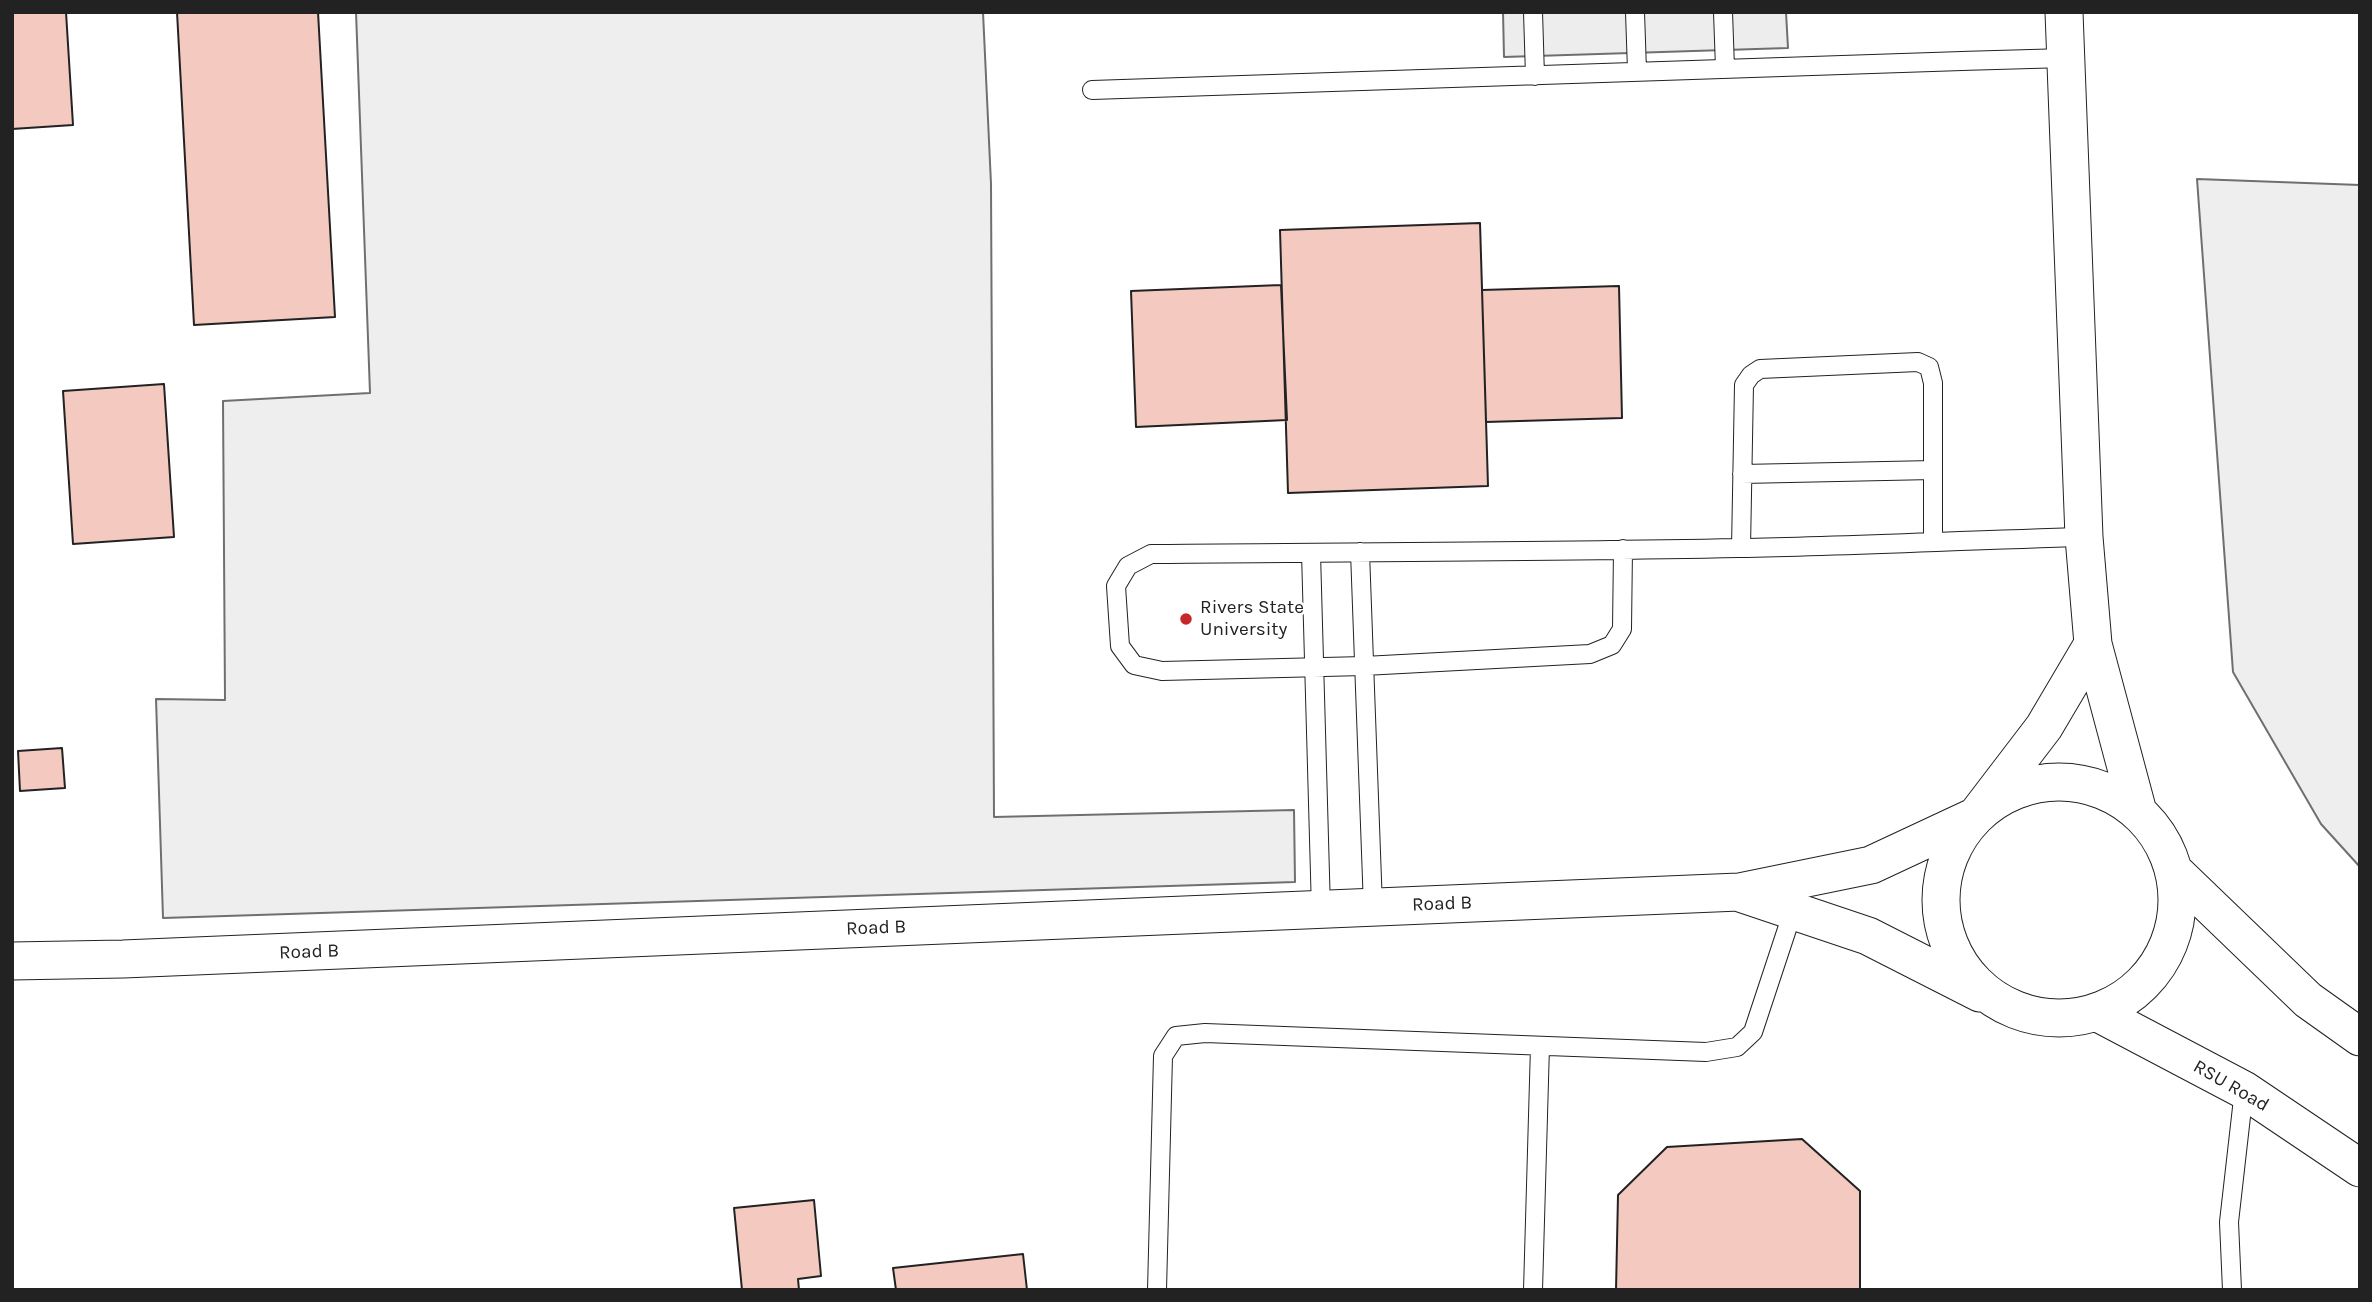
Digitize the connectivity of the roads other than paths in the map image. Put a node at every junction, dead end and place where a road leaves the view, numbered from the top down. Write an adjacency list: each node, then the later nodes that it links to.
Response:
1 (1533, 12): 8 (lane)
2 (1635, 12): 7 (lane)
3 (1723, 12): 6 (lane)
4 (2064, 12): 5 (street)
5 (2066, 58): 6 (lane); 12 (street)
6 (1725, 68): 7 (lane)
7 (1637, 71): 8 (lane)
8 (1535, 76): 9 (lane)
9 (1092, 90)
10 (1933, 470): 11 (lane); 11 (lane); 13 (lane)
11 (1742, 474): 14 (lane)
12 (2084, 537): 13 (lane); 18 (street)
13 (1933, 541): 14 (lane)
14 (1741, 548): 15 (lane)
15 (1623, 549): 16 (lane); 20 (lane)
16 (1360, 552): 17 (lane); 20 (lane)
17 (1311, 553): 19 (lane); 19 (lane)
18 (2093, 644): 21 (street); 22 (street)
19 (1313, 666): 20 (lane); 26 (lane)
20 (1364, 666): 25 (lane)
21 (2138, 812): 22 (street); 23 (street)
22 (1976, 816): 24 (street); 29 (street)
23 (2175, 872): 30 (street); 31 (street)
24 (1739, 892): 25 (street, Road B); 27 (street)
25 (1373, 907): 26 (street, Road B)
26 (1321, 910): 28 (street, Road B)
27 (1793, 911): 29 (street); 32 (lane)
28 (12, 961)
29 (1996, 1001): 30 (street)
30 (2098, 1013): 33 (street, RSU Road)
31 (2360, 1037)
32 (1539, 1045): 35 (lane); 36 (lane)
33 (2244, 1090): 34 (street, RSU Road); 37 (lane)
34 (2360, 1168)
35 (1157, 1290)
36 (1533, 1290)
37 (2232, 1290)

